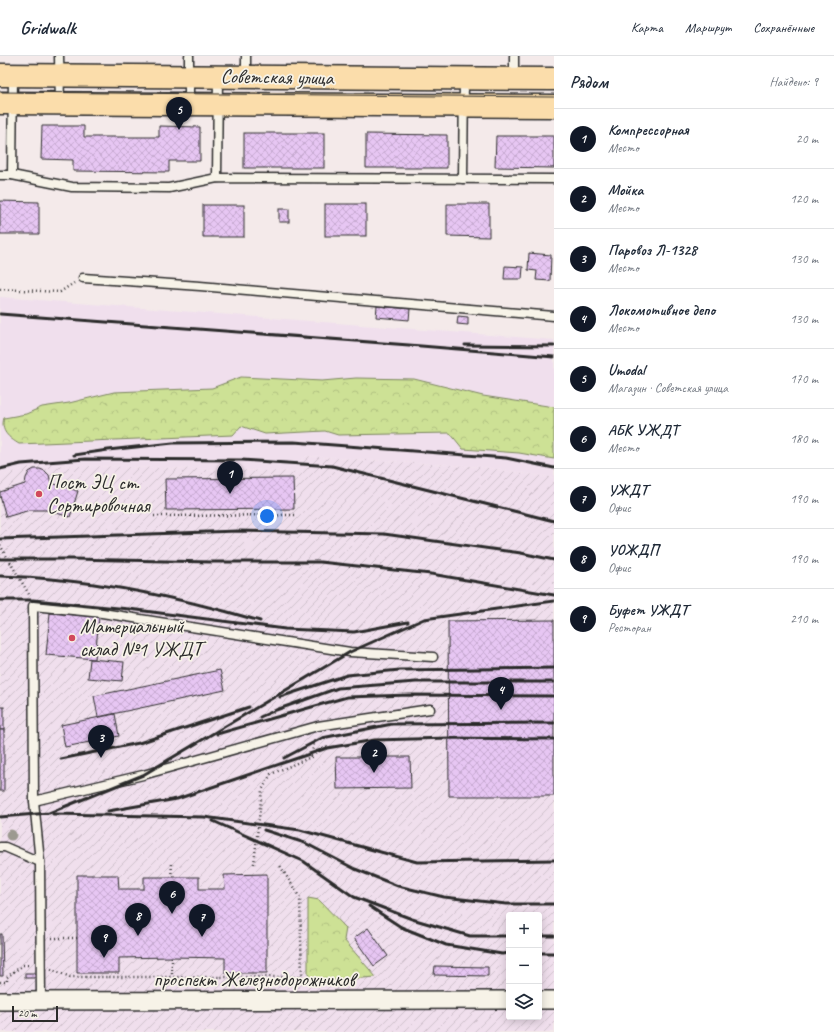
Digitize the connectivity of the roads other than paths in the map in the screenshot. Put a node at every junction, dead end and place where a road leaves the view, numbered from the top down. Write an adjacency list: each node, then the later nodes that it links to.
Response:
1 (514, 56): 9 (lane)
2 (59, 66): 3 (main road, Советская улица); 5 (main road, Советская улица); 11 (lane)
3 (189, 66): 6 (main road, Советская улица); 12 (lane)
4 (246, 67): 6 (main road, Советская улица); 7 (main road, Советская улица)
5 (6, 75): 10 (lane)
6 (218, 77): 13 (lane)
7 (464, 79): 9 (main road, Советская улица); 14 (lane)
8 (554, 79): 9 (main road, Советская улица)
9 (514, 80)
10 (6, 103): 11 (main road, Советская улица); 17 (lane)
11 (60, 104): 12 (main road, Советская улица)
12 (189, 104): 13 (main road, Советская улица)
13 (218, 105): 14 (main road, Советская улица); 18 (lane)
14 (463, 106): 15 (main road, Советская улица); 19 (lane)
15 (554, 106)
16 (0, 175): 17 (lane)
17 (12, 175): 18 (lane)
18 (217, 178): 19 (lane)
19 (462, 178): 20 (lane)
20 (554, 180)
21 (83, 278): 22 (lane)
22 (554, 316)
23 (433, 657): 25 (lane)
24 (430, 709): 25 (lane)
25 (34, 801): 27 (lane)
26 (0, 847): 27 (lane)
27 (40, 862): 32 (lane)
28 (506, 1000): 32 (street, проспект Железнодорожников)
29 (542, 1000): 30 (street)
30 (554, 1000)
31 (0, 1001): 32 (street, проспект Железнодорожников)
32 (41, 1001)

